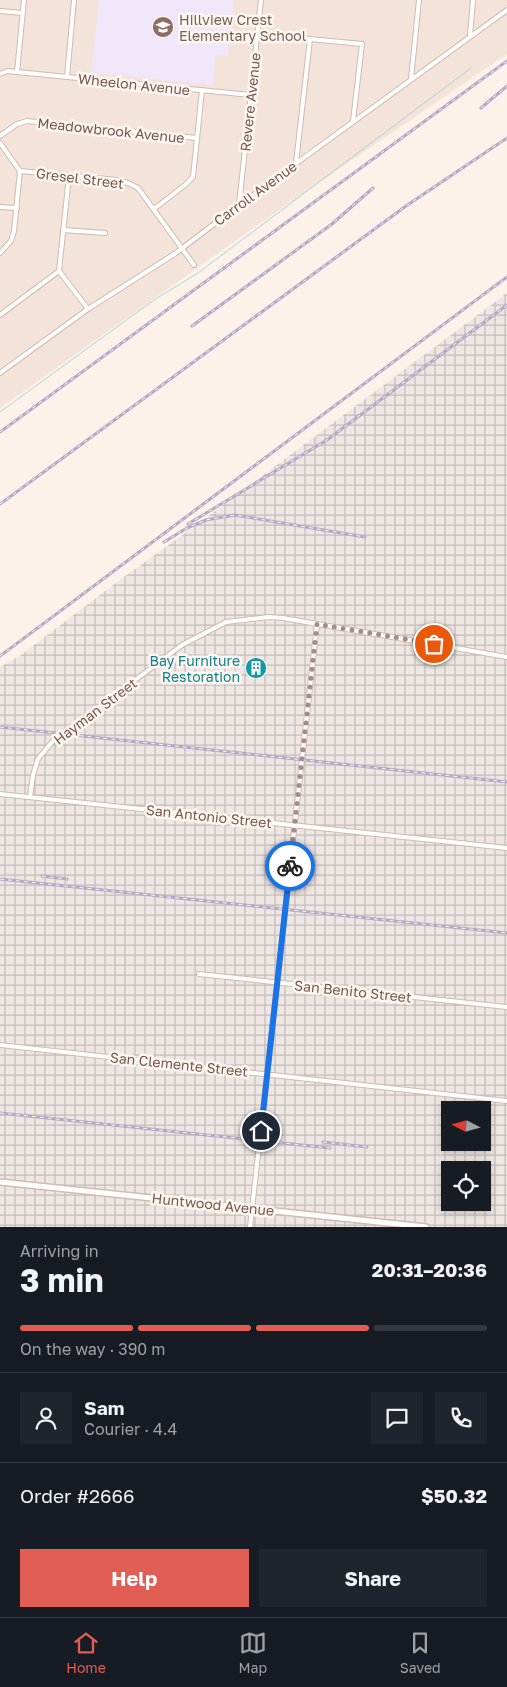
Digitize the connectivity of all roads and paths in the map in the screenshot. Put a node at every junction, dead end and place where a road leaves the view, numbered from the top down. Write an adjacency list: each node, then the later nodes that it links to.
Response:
1 (24, 0): 8 (street)
2 (74, 0): 14 (street)
3 (261, 0): 9 (street, Revere Avenue)
4 (419, 0): 15 (street)
5 (474, 0): 10 (street)
6 (507, 10): 10 (street, Carroll Avenue)
7 (0, 11): 8 (street)
8 (23, 13): 12 (street)
9 (258, 34): 11 (street); 17 (street, Revere Avenue)
10 (470, 36): 15 (street, Carroll Avenue)
11 (310, 39): 18 (street); 22 (street)
12 (17, 72): 13 (street, Wheelon Avenue); 14 (street, Wheelon Avenue)
13 (0, 74)
14 (66, 77): 16 (street, Wheelon Avenue)
15 (411, 79): 18 (street, Carroll Avenue)
16 (202, 90): 17 (street, Wheelon Avenue); 20 (street)
17 (251, 95): 25 (street, Revere Avenue)
18 (353, 121): 22 (street, Carroll Avenue)
19 (0, 136): 20 (street, Meadowbrook Avenue)
20 (197, 138): 28 (street)
21 (0, 143): 23 (street, Gresel Street)
22 (296, 163): 25 (street, Carroll Avenue)
23 (20, 171): 24 (street, Gresel Street); 27 (street)
24 (69, 176): 28 (street, Gresel Street); 29 (street)
25 (239, 205): 31 (street, Carroll Avenue)
26 (0, 207): 27 (street)
27 (16, 208): 32 (street)
28 (154, 209): 31 (street, Gresel Street)
29 (63, 230): 30 (street); 34 (street)
30 (105, 233)
31 (182, 248): 33 (street, Gresel Street); 35 (street, Carroll Avenue)
32 (0, 253)
33 (194, 265)
34 (59, 271): 35 (street); 36 (street)
35 (88, 309): 37 (street, Carroll Avenue)
36 (0, 315)
37 (0, 373)
38 (317, 624): 39 (street, Hayman Street); 41 (street, Hayman Street); 42 (street)
39 (507, 656)
40 (0, 794): 41 (street, San Antonio Street)
41 (30, 797): 42 (street, San Antonio Street)
42 (295, 826): 43 (street, San Antonio Street); 45 (street)
43 (507, 848)
44 (200, 974): 45 (street, San Benito Street)
45 (278, 983): 46 (street, San Benito Street); 48 (street)
46 (507, 1007)
47 (0, 1045): 48 (street, San Clemente Street)
48 (268, 1075): 49 (street, San Clemente Street); 51 (street)
49 (507, 1101)
50 (0, 1182): 51 (street, Huntwood Avenue)
51 (252, 1208): 52 (street, Huntwood Avenue); 53 (street)
52 (360, 1220): 54 (street); 55 (street, Huntwood Avenue)
53 (250, 1227)
54 (359, 1227)
55 (426, 1227)

